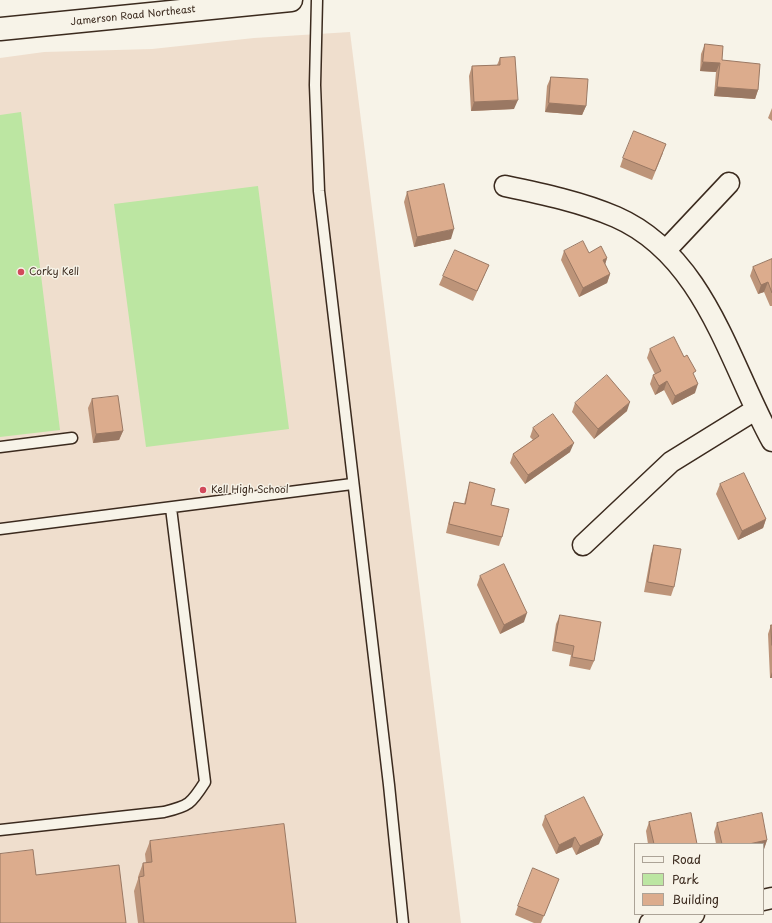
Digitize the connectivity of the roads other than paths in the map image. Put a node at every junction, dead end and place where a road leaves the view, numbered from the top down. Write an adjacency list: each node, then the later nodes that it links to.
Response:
1 (291, 0): 3 (street, Jamerson Road Northeast)
2 (317, 0): 11 (lane)
3 (0, 29)
4 (729, 183): 6 (street)
5 (506, 186): 6 (street)
6 (666, 250): 7 (street)
7 (755, 410): 9 (street); 14 (street)
8 (72, 438): 10 (lane)
9 (772, 440)
10 (0, 447)
11 (352, 484): 12 (lane); 17 (lane)
12 (171, 508): 13 (lane); 15 (lane)
13 (0, 529)
14 (583, 545)
15 (0, 830)
16 (689, 915): 18 (street)
17 (403, 923)
18 (650, 923)

